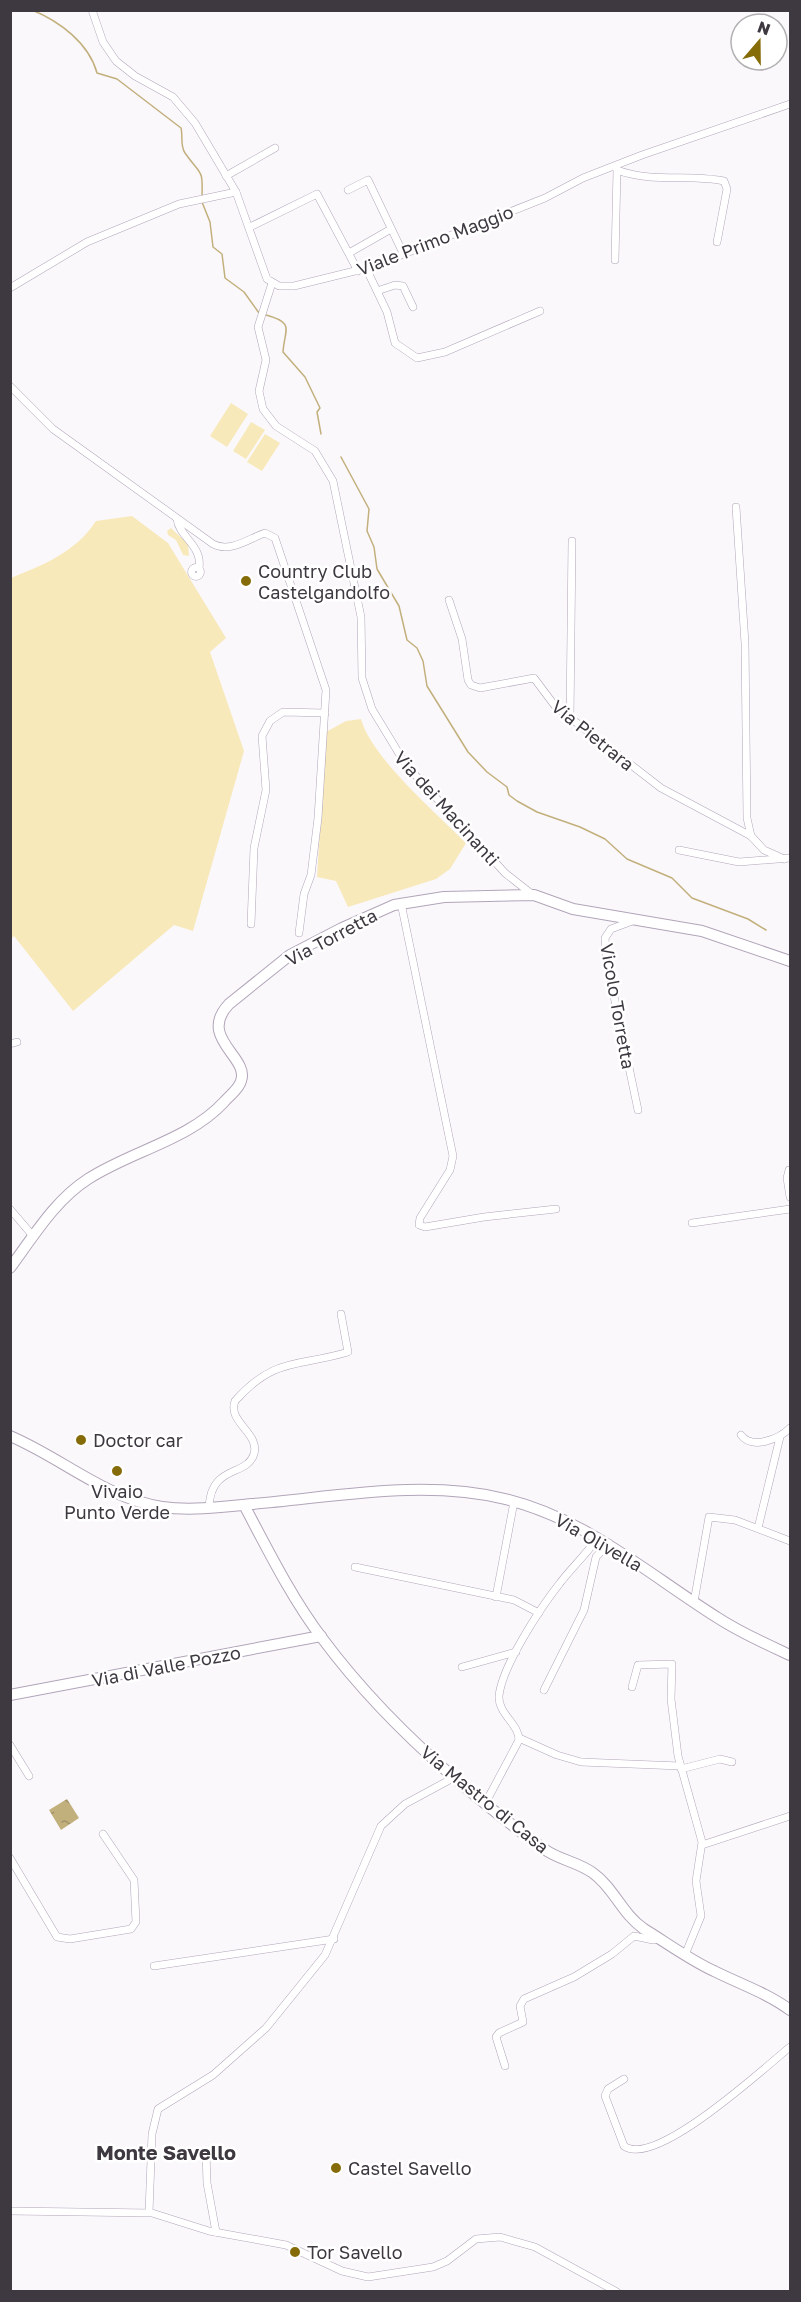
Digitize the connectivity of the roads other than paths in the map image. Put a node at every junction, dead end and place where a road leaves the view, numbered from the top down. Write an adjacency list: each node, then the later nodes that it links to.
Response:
1 (92, 10): 5 (street)
2 (790, 104): 4 (street, Viale Primo Maggio)
3 (275, 148): 5 (street)
4 (617, 168): 10 (street); 12 (street, Viale Primo Maggio); 13 (street)
5 (226, 176): 7 (street)
6 (348, 190): 9 (street)
7 (236, 192): 8 (street); 17 (street)
8 (250, 227): 11 (street); 16 (street)
9 (391, 229): 11 (street); 12 (street)
10 (717, 242)
11 (349, 253): 15 (street)
12 (403, 253): 14 (street, Viale Primo Maggio)
13 (615, 260)
14 (366, 268): 15 (street, Viale Primo Maggio); 18 (street)
15 (358, 271): 16 (street, Viale Primo Maggio)
16 (272, 283): 32 (street, Via dei Macinanti)
17 (10, 288)
18 (377, 291): 19 (street); 20 (street)
19 (413, 307)
20 (540, 311)
21 (10, 386): 23 (street)
22 (736, 507): 29 (street)
23 (177, 519): 25 (street); 27 (street)
24 (572, 541): 28 (street)
25 (199, 568)
26 (449, 600): 28 (street, Via Pietrara)
27 (325, 713): 35 (street); 36 (street)
28 (570, 719): 29 (street, Via Pietrara)
29 (751, 836): 31 (street, Via Pietrara)
30 (679, 850): 31 (street)
31 (787, 858)
32 (534, 895): 33 (street, Via Torretta); 34 (street, Via Torretta)
33 (401, 903): 42 (street); 45 (street, Via Torretta)
34 (635, 920): 37 (street, Via Torretta); 38 (street, Vicolo Torretta)
35 (251, 924)
36 (299, 933)
37 (790, 961)
38 (638, 1110)
39 (789, 1170): 40 (street)
40 (790, 1197)
41 (10, 1209): 45 (street)
42 (556, 1209)
43 (790, 1209): 44 (street)
44 (692, 1223)
45 (33, 1236): 46 (street, Via Torretta)
46 (10, 1268)
47 (340, 1314): 54 (street)
48 (790, 1428): 51 (street)
49 (741, 1434): 51 (street)
50 (10, 1436): 54 (street, Via Olivella)
51 (780, 1437): 55 (street)
52 (514, 1502): 53 (street, Via Olivella); 56 (street, Via Olivella); 60 (street)
53 (244, 1505): 54 (street, Via Olivella); 63 (street, Via Mastro di Casa)
54 (209, 1507)
55 (759, 1528): 57 (street); 61 (street)
56 (598, 1537): 58 (street, Via Olivella); 62 (street)
57 (790, 1541)
58 (609, 1544): 61 (street, Via Olivella); 68 (street)
59 (356, 1566): 60 (street)
60 (496, 1597): 62 (street)
61 (694, 1602): 65 (street, Via Olivella)
62 (540, 1613): 64 (street)
63 (321, 1636): 69 (street, Via di Valle Pozzo); 75 (street, Via Mastro di Casa)
64 (516, 1652): 66 (street); 70 (street)
65 (790, 1655)
66 (462, 1666)
67 (632, 1687): 73 (street)
68 (544, 1690)
69 (10, 1695)
70 (519, 1738): 73 (street); 76 (street)
71 (10, 1745): 74 (street)
72 (732, 1762): 73 (street)
73 (680, 1767): 79 (street)
74 (29, 1776)
75 (455, 1777): 76 (street, Via Mastro di Casa); 81 (street)
76 (486, 1802): 82 (street, Via Mastro di Casa)
77 (790, 1816): 79 (street)
78 (103, 1834): 80 (street)
79 (702, 1845): 83 (street)
80 (10, 1858)
81 (334, 1939): 84 (street); 91 (street)
82 (660, 1939): 83 (street, Via Mastro di Casa); 87 (street)
83 (685, 1955): 85 (street, Via Mastro di Casa)
84 (154, 1966)
85 (790, 2010)
86 (790, 2047): 88 (street)
87 (505, 2067)
88 (624, 2079)
89 (206, 2152): 92 (street)
90 (10, 2211): 91 (street)
91 (149, 2212): 92 (street)
92 (216, 2232): 93 (street)
93 (617, 2292)

